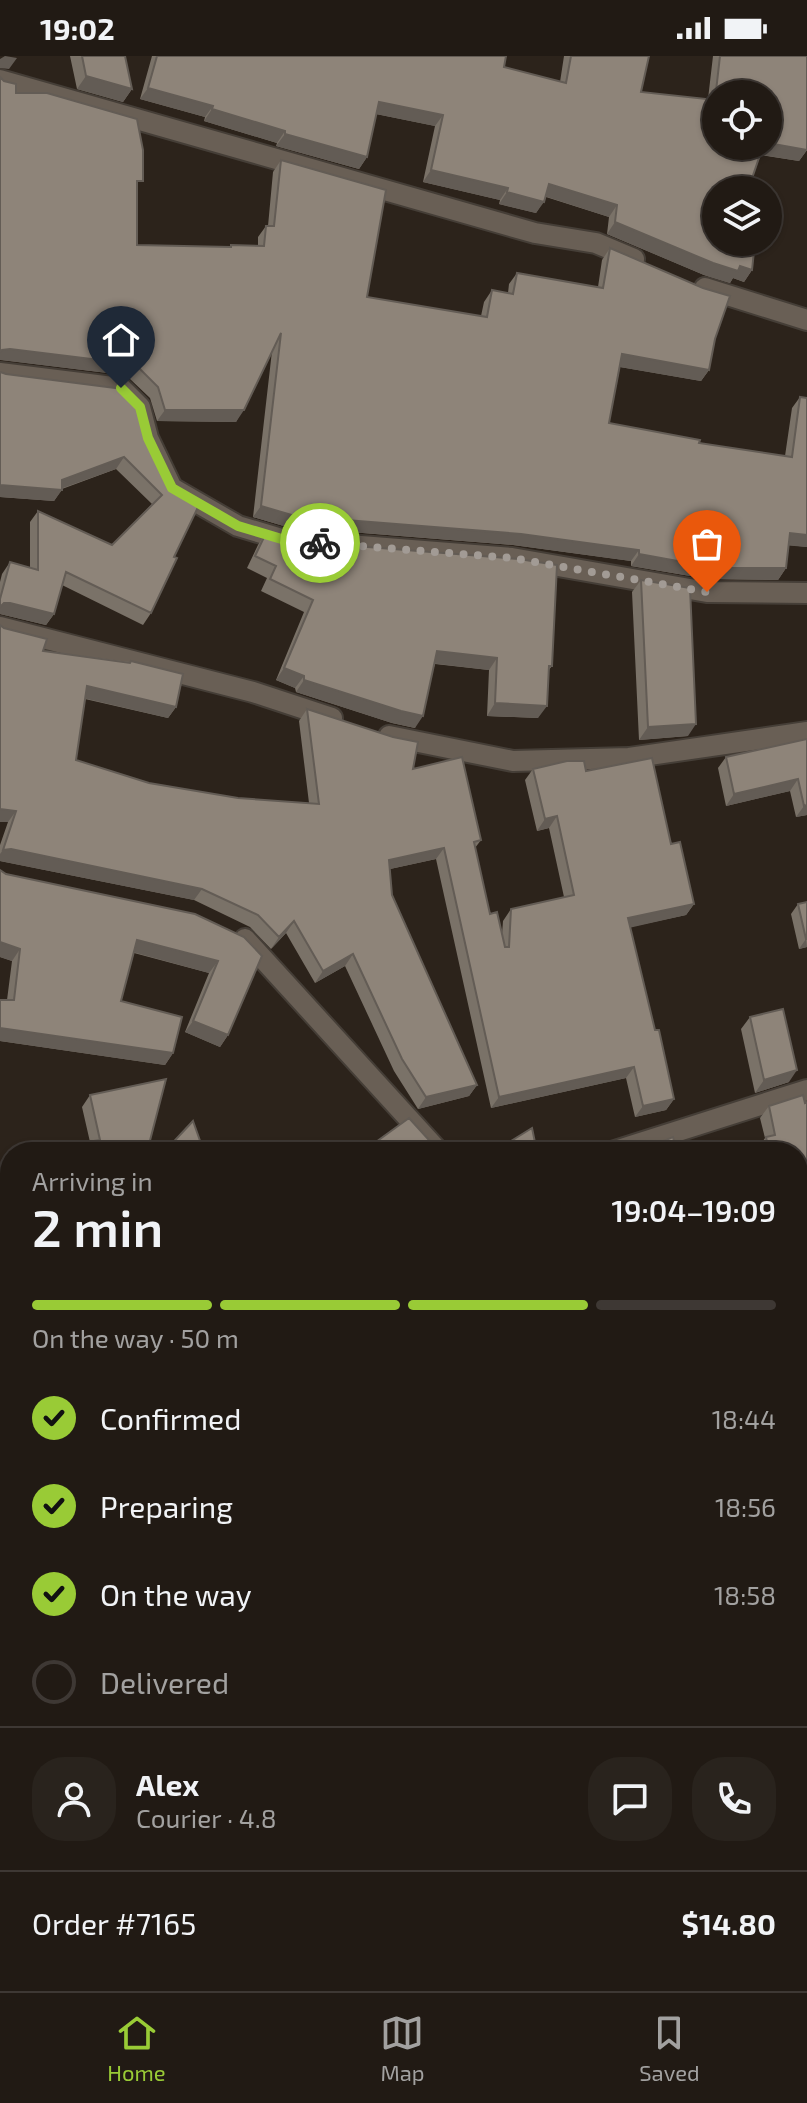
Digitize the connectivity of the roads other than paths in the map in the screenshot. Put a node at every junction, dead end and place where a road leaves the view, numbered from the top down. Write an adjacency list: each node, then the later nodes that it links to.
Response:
1 (0, 80): 2 (street)
2 (648, 265)
3 (687, 282): 4 (street)
4 (807, 320)
5 (0, 373): 6 (street)
6 (807, 593)
7 (0, 627): 8 (street)
8 (344, 722)
9 (374, 731): 10 (street)
10 (807, 732)
11 (231, 932): 13 (street)
12 (807, 1090): 14 (street)
13 (430, 1142)
14 (643, 1142)

